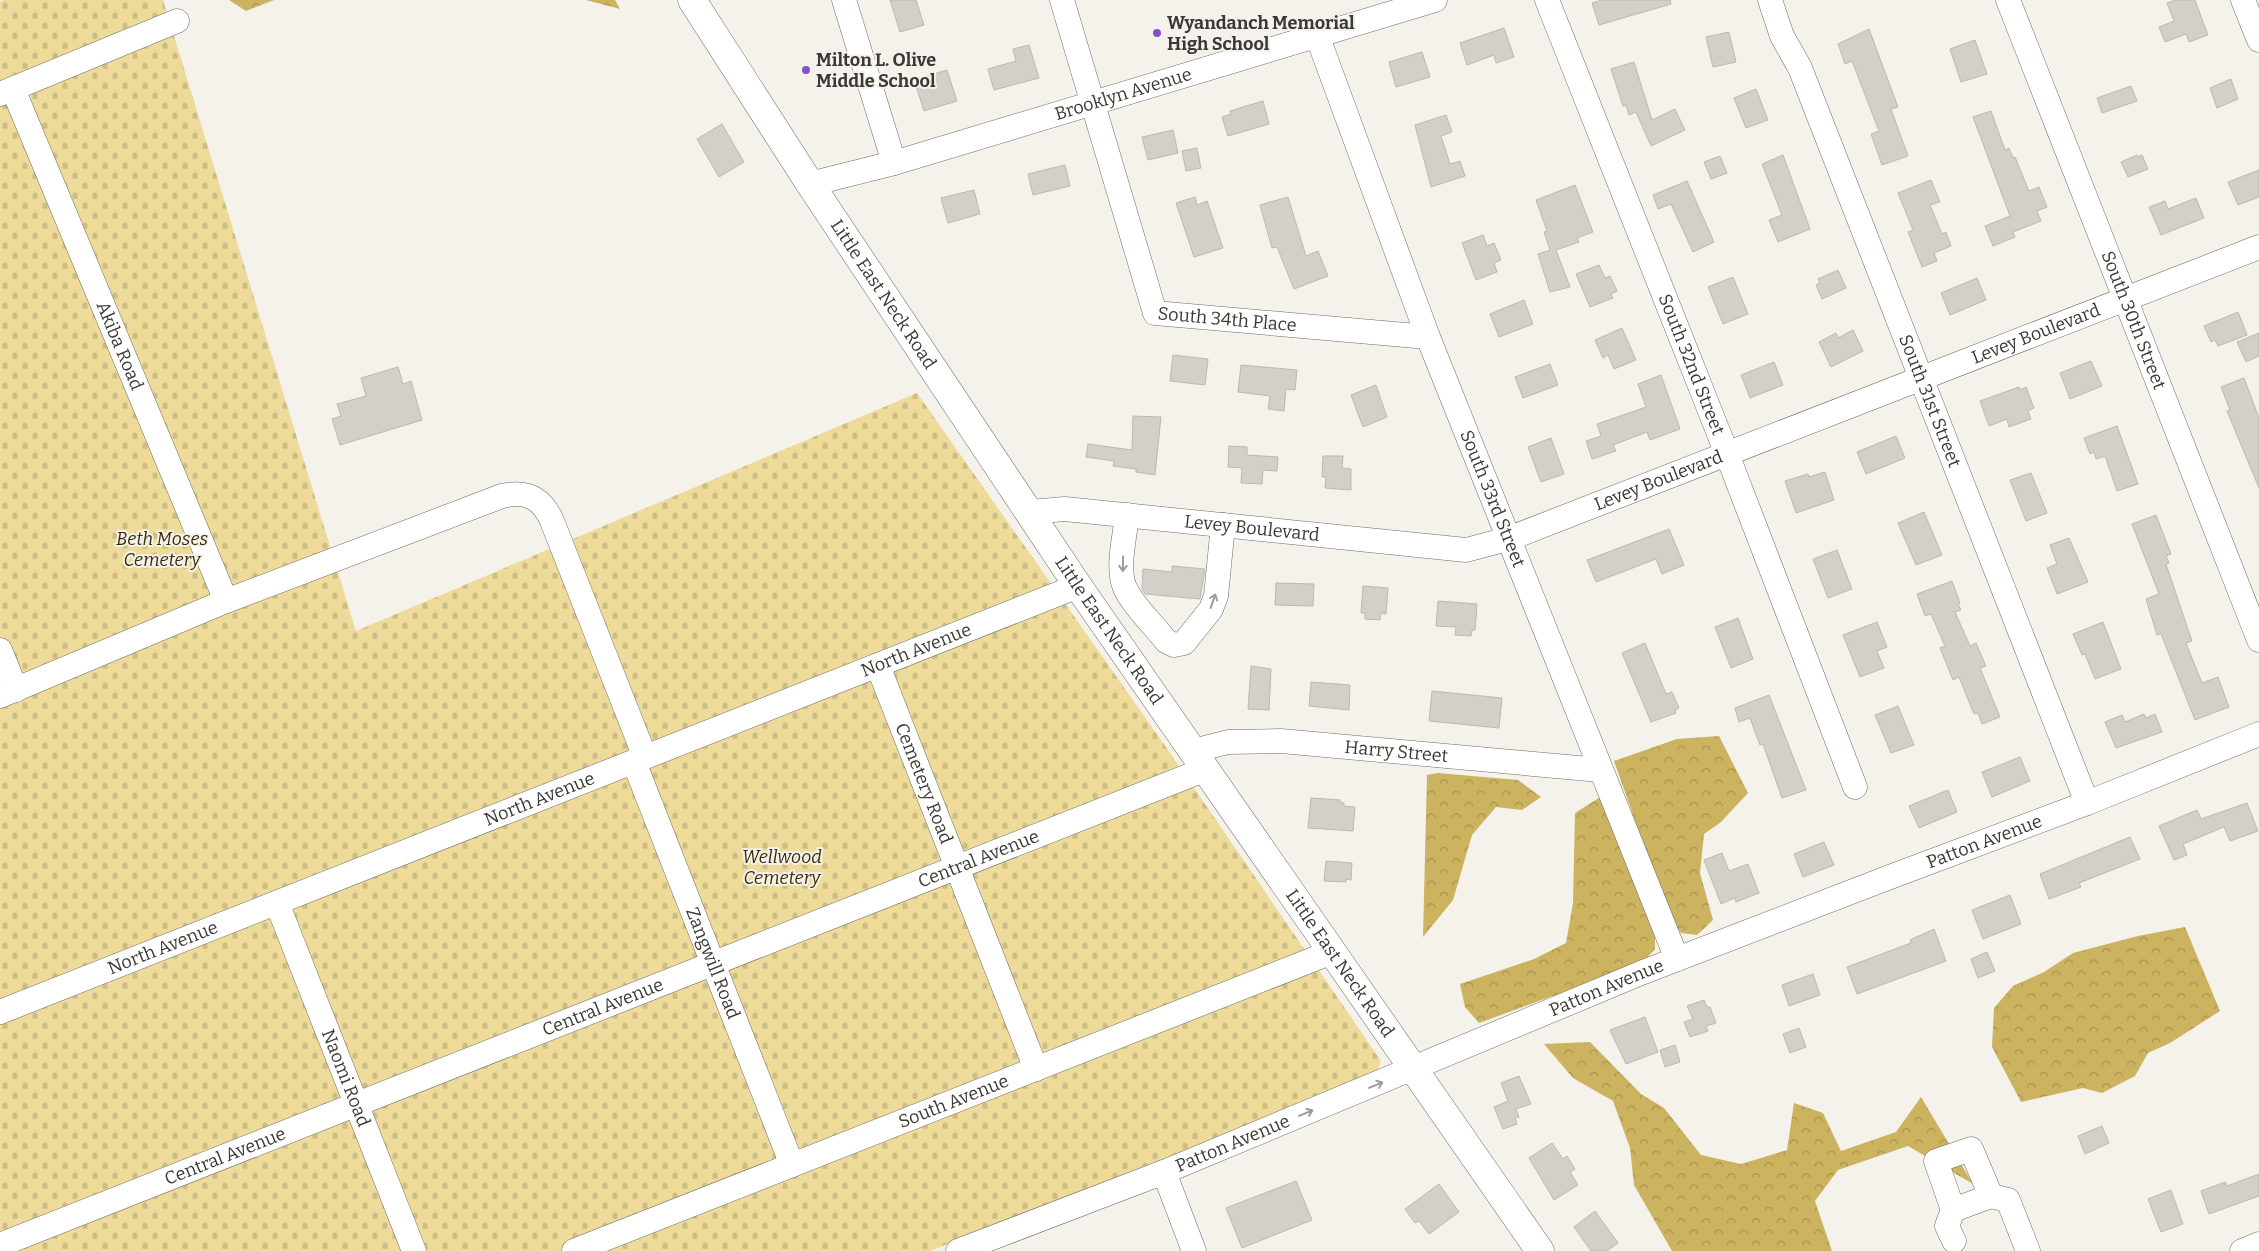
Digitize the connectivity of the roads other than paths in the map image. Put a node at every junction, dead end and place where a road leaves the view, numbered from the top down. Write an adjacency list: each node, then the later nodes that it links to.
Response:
1 (692, 0): 15 (main road, Little East Neck Road)
2 (844, 0): 14 (street)
3 (1062, 0): 13 (street)
4 (1435, 0): 10 (street, Brooklyn Avenue)
5 (1547, 0): 20 (street, South 32nd Street)
6 (1770, 0): 19 (street, South 31st Street)
7 (2008, 0): 17 (street, South 30th Street)
8 (2243, 0): 11 (street)
9 (177, 20): 12 (street)
10 (1317, 35): 13 (street, Brooklyn Avenue); 18 (street, South 33rd Street)
11 (2259, 40)
12 (7, 91): 26 (street, Akiba Road)
13 (1092, 102): 14 (street, Brooklyn Avenue); 18 (street, South 34th Place)
14 (894, 162): 15 (street, Brooklyn Avenue)
15 (810, 184): 21 (main road, Little East Neck Road)
16 (2259, 247): 17 (street, Levey Boulevard)
17 (2126, 299): 19 (street, Levey Boulevard); 27 (street, South 30th Street)
18 (1428, 337): 24 (street, South 33rd Street)
19 (1920, 379): 20 (street, Levey Boulevard); 36 (street, South 31st Street)
20 (1727, 454): 24 (street, Levey Boulevard); 35 (street, South 32nd Street)
21 (1029, 512): 22 (street, Levey Boulevard); 25 (main road, Little East Neck Road)
22 (1127, 515): 23 (street, Levey Boulevard); 23 (street, one-way to 23)
23 (1223, 525): 24 (street, Levey Boulevard)
24 (1508, 539): 34 (street, South 33rd Street)
25 (1078, 586): 29 (street, North Avenue); 33 (main road, Little East Neck Road)
26 (226, 601): 30 (street); 32 (street, Zangwill Road)
27 (2259, 640)
28 (0, 650): 30 (street)
29 (878, 666): 32 (street, North Avenue); 37 (street, Cemetery Road)
30 (8, 693)
31 (2259, 734): 36 (street, Patton Avenue)
32 (640, 759): 38 (street, North Avenue); 41 (street, Zangwill Road)
33 (1199, 760): 34 (street, Harry Street); 37 (street, Central Avenue); 39 (main road, Little East Neck Road)
34 (1600, 770): 40 (street, South 33rd Street)
35 (1855, 786)
36 (2087, 803): 40 (street, Patton Avenue)
37 (958, 867): 41 (street, Central Avenue); 43 (street, Cemetery Road)
38 (277, 903): 42 (street, North Avenue); 45 (street, Naomi Road)
39 (1332, 952): 43 (street, South Avenue); 44 (main road, Little East Neck Road)
40 (1677, 959): 44 (street, Patton Avenue)
41 (712, 963): 45 (street, Central Avenue); 46 (street, Zangwill Road)
42 (0, 1012)
43 (1036, 1069): 46 (street, South Avenue)
44 (1414, 1069): 47 (street, Patton Avenue, one-way to 44); 57 (main road, Little East Neck Road)
45 (357, 1104): 52 (street, Central Avenue); 54 (street, Naomi Road)
46 (792, 1165): 55 (street, South Avenue)
47 (1164, 1172): 53 (street, Patton Avenue); 56 (street)
48 (1991, 1196): 49 (street); 49 (street); 58 (street)
49 (1953, 1210): 50 (street)
50 (1954, 1241)
51 (2259, 1244): 59 (street)
52 (1, 1246)
53 (963, 1250)
54 (414, 1251)
55 (574, 1251)
56 (1194, 1251)
57 (1540, 1251)
58 (2028, 1251)
59 (2242, 1251)

